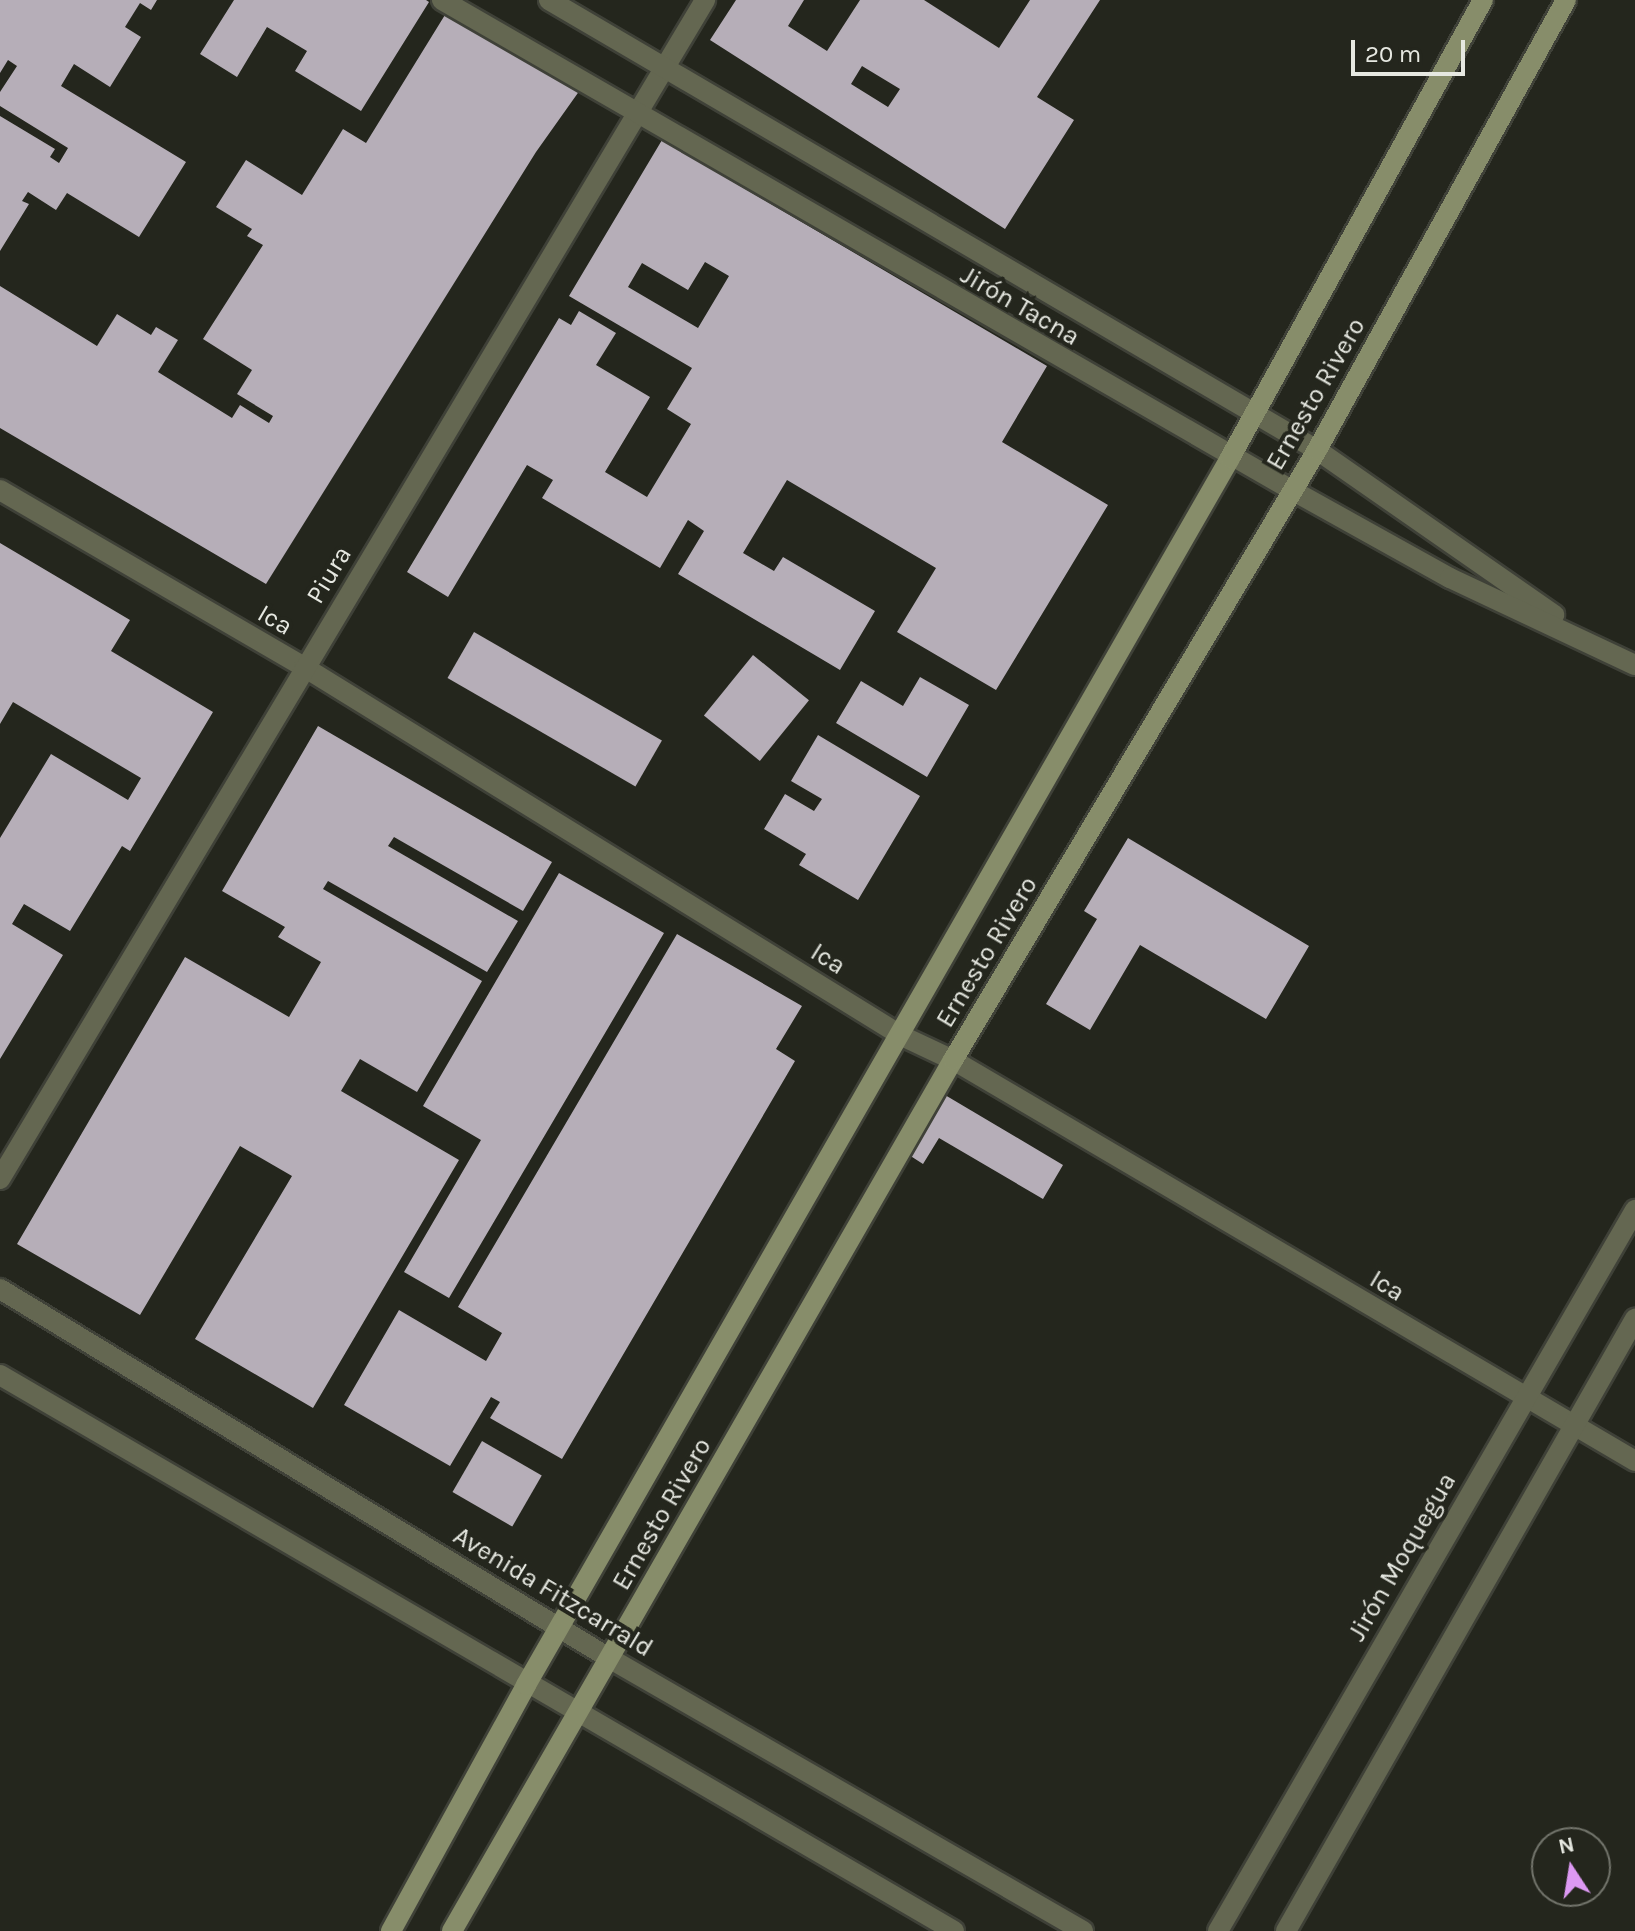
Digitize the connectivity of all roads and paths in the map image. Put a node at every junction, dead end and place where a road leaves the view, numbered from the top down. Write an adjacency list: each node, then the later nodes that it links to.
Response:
1 (442, 0): 7 (street, Jirón Tacna)
2 (549, 0): 6 (street, Jirón Tacna)
3 (705, 0): 6 (street, Piura)
4 (1483, 0): 8 (main road, Ernesto Rivero)
5 (1566, 0): 9 (main road, Ernesto Rivero)
6 (665, 69): 7 (street, Piura); 8 (street, Jirón Tacna)
7 (635, 113): 10 (street, Jirón Tacna); 15 (street, Piura)
8 (1253, 413): 9 (street, Jirón Tacna); 10 (main road, Ernesto Rivero)
9 (1317, 450): 11 (main road, Ernesto Rivero); 13 (street, Jirón Tacna)
10 (1230, 458): 11 (street, Jirón Tacna); 16 (main road, Ernesto Rivero)
11 (1290, 489): 13 (street, Jirón Tacna); 17 (main road, Ernesto Rivero)
12 (0, 490): 15 (street, Ica)
13 (1583, 636): 14 (street, Jirón Tacna)
14 (1635, 665)
15 (304, 667): 16 (street, Ica); 18 (street, Piura)
16 (902, 1036): 17 (street, Ica); 26 (main road, Ernesto Rivero)
17 (953, 1060): 23 (street, Ica); 27 (main road, Ernesto Rivero)
18 (0, 1179)
19 (1635, 1210): 23 (street, Jirón Moquegua)
20 (0, 1289): 26 (street, Avenida Fitzcarrald)
21 (1635, 1319): 24 (street)
22 (0, 1375): 28 (street)
23 (1523, 1397): 24 (street, Ica); 34 (street, Jirón Moquegua)
24 (1570, 1424): 25 (street, Ica); 35 (street)
25 (1635, 1461)
26 (562, 1627): 27 (street, Avenida Fitzcarrald); 28 (main road, Ernesto Rivero)
27 (609, 1658): 29 (main road, Ernesto Rivero); 33 (street, Avenida Fitzcarrald)
28 (526, 1685): 29 (street); 30 (main road, Ernesto Rivero)
29 (575, 1713): 31 (main road, Ernesto Rivero); 32 (street)
30 (391, 1931)
31 (452, 1931)
32 (954, 1931)
33 (1083, 1931)
34 (1218, 1931)
35 (1286, 1931)

